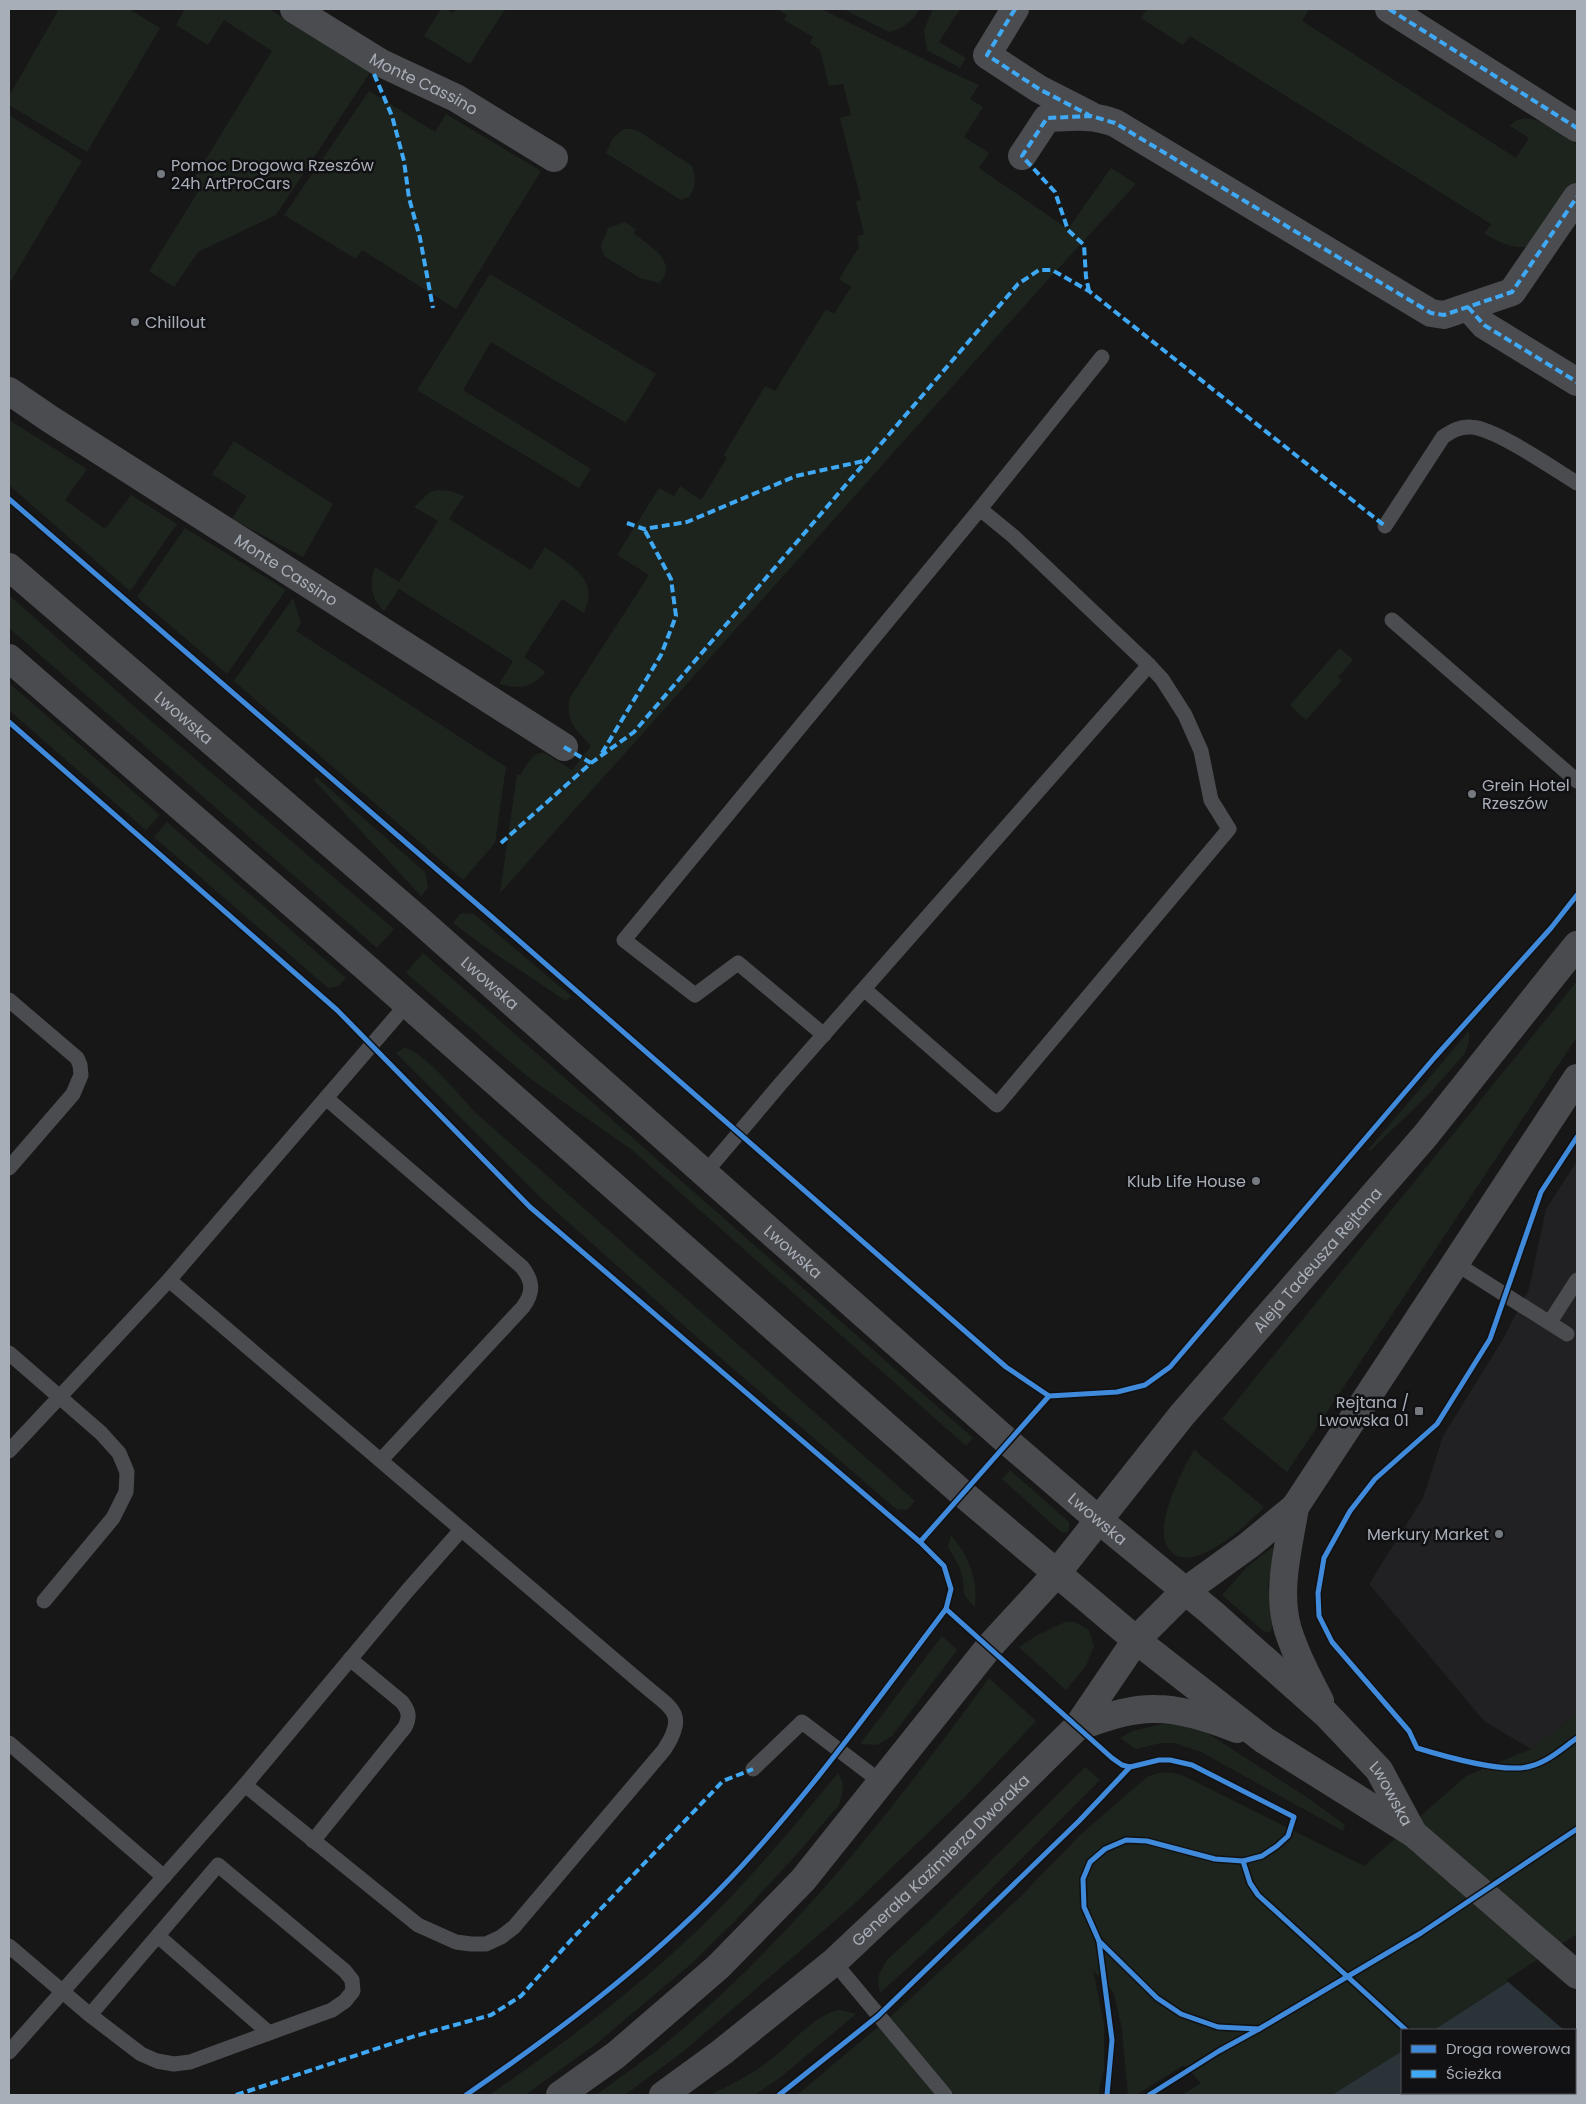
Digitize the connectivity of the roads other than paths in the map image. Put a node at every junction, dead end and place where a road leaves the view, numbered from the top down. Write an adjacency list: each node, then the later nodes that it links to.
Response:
1 (294, 9): 7 (street, Monte Cassino)
2 (1015, 9): 4 (street)
3 (1389, 9): 5 (street)
4 (1091, 116): 6 (street); 9 (street)
5 (1577, 128)
6 (1022, 156)
7 (554, 158)
8 (1577, 197): 9 (street)
9 (1468, 307): 11 (street)
10 (1102, 357): 14 (lane)
11 (1577, 382)
12 (9, 391): 20 (street, Monte Cassino)
13 (1577, 483): 15 (lane)
14 (980, 509): 19 (lane); 26 (lane)
15 (1385, 526)
16 (9, 567): 30 (main road, Lwowska)
17 (1392, 620): 21 (lane)
18 (9, 658): 25 (main road, Lwowska)
19 (1149, 665): 23 (lane); 23 (lane)
20 (564, 747)
21 (1577, 781)
22 (1577, 946): 41 (main road, Aleja Tadeusza Rejtana)
23 (864, 989): 26 (lane)
24 (9, 1000): 29 (lane)
25 (407, 1004): 28 (lane); 43 (main road, Lwowska)
26 (824, 1035): 30 (lane)
27 (1577, 1078): 31 (main road)
28 (326, 1098): 32 (lane); 39 (lane)
29 (9, 1168)
30 (705, 1173): 41 (main road, Lwowska)
31 (1455, 1263): 34 (lane); 40 (main road)
32 (169, 1280): 37 (lane); 39 (lane)
33 (1577, 1280): 34 (lane)
34 (1550, 1322): 35 (lane)
35 (1567, 1334)
36 (9, 1353): 37 (lane)
37 (60, 1397): 38 (lane); 45 (lane)
38 (9, 1451)
39 (381, 1460): 42 (lane)
40 (1295, 1507): 44 (main road); 48 (main road)
41 (1100, 1521): 43 (main road, Aleja Tadeusza Rejtana); 44 (main road, Lwowska)
42 (461, 1530): 47 (lane); 56 (lane)
43 (1056, 1574): 46 (main road, Lwowska); 53 (main road)
44 (1184, 1592): 46 (main road, Generała Kazimierza Dworaka); 48 (main road, Lwowska)
45 (44, 1601)
46 (1136, 1640): 49 (main road, Generała Kazimierza Dworaka); 50 (main road, Lwowska)
47 (350, 1659): 54 (lane); 56 (lane)
48 (1326, 1714): 55 (main road, Lwowska)
49 (1077, 1726): 50 (main road); 60 (main road, Generała Kazimierza Dworaka)
50 (1264, 1740): 55 (main road, Lwowska)
51 (9, 1743): 57 (lane)
52 (753, 1769): 53 (lane)
53 (881, 1782): 66 (main road)
54 (245, 1784): 56 (lane); 57 (lane)
55 (1414, 1834): 61 (main road)
56 (313, 1841)
57 (164, 1877): 62 (lane)
58 (158, 1936): 63 (lane); 64 (lane); 64 (lane)
59 (9, 1946): 62 (lane)
60 (834, 1962): 67 (main road, Generała Kazimierza Dworaka); 68 (lane)
61 (1577, 1975)
62 (63, 1992): 63 (lane); 65 (lane)
63 (90, 2015): 64 (lane)
64 (269, 2033)
65 (9, 2052)
66 (560, 2095)
67 (663, 2095)
68 (945, 2095)

